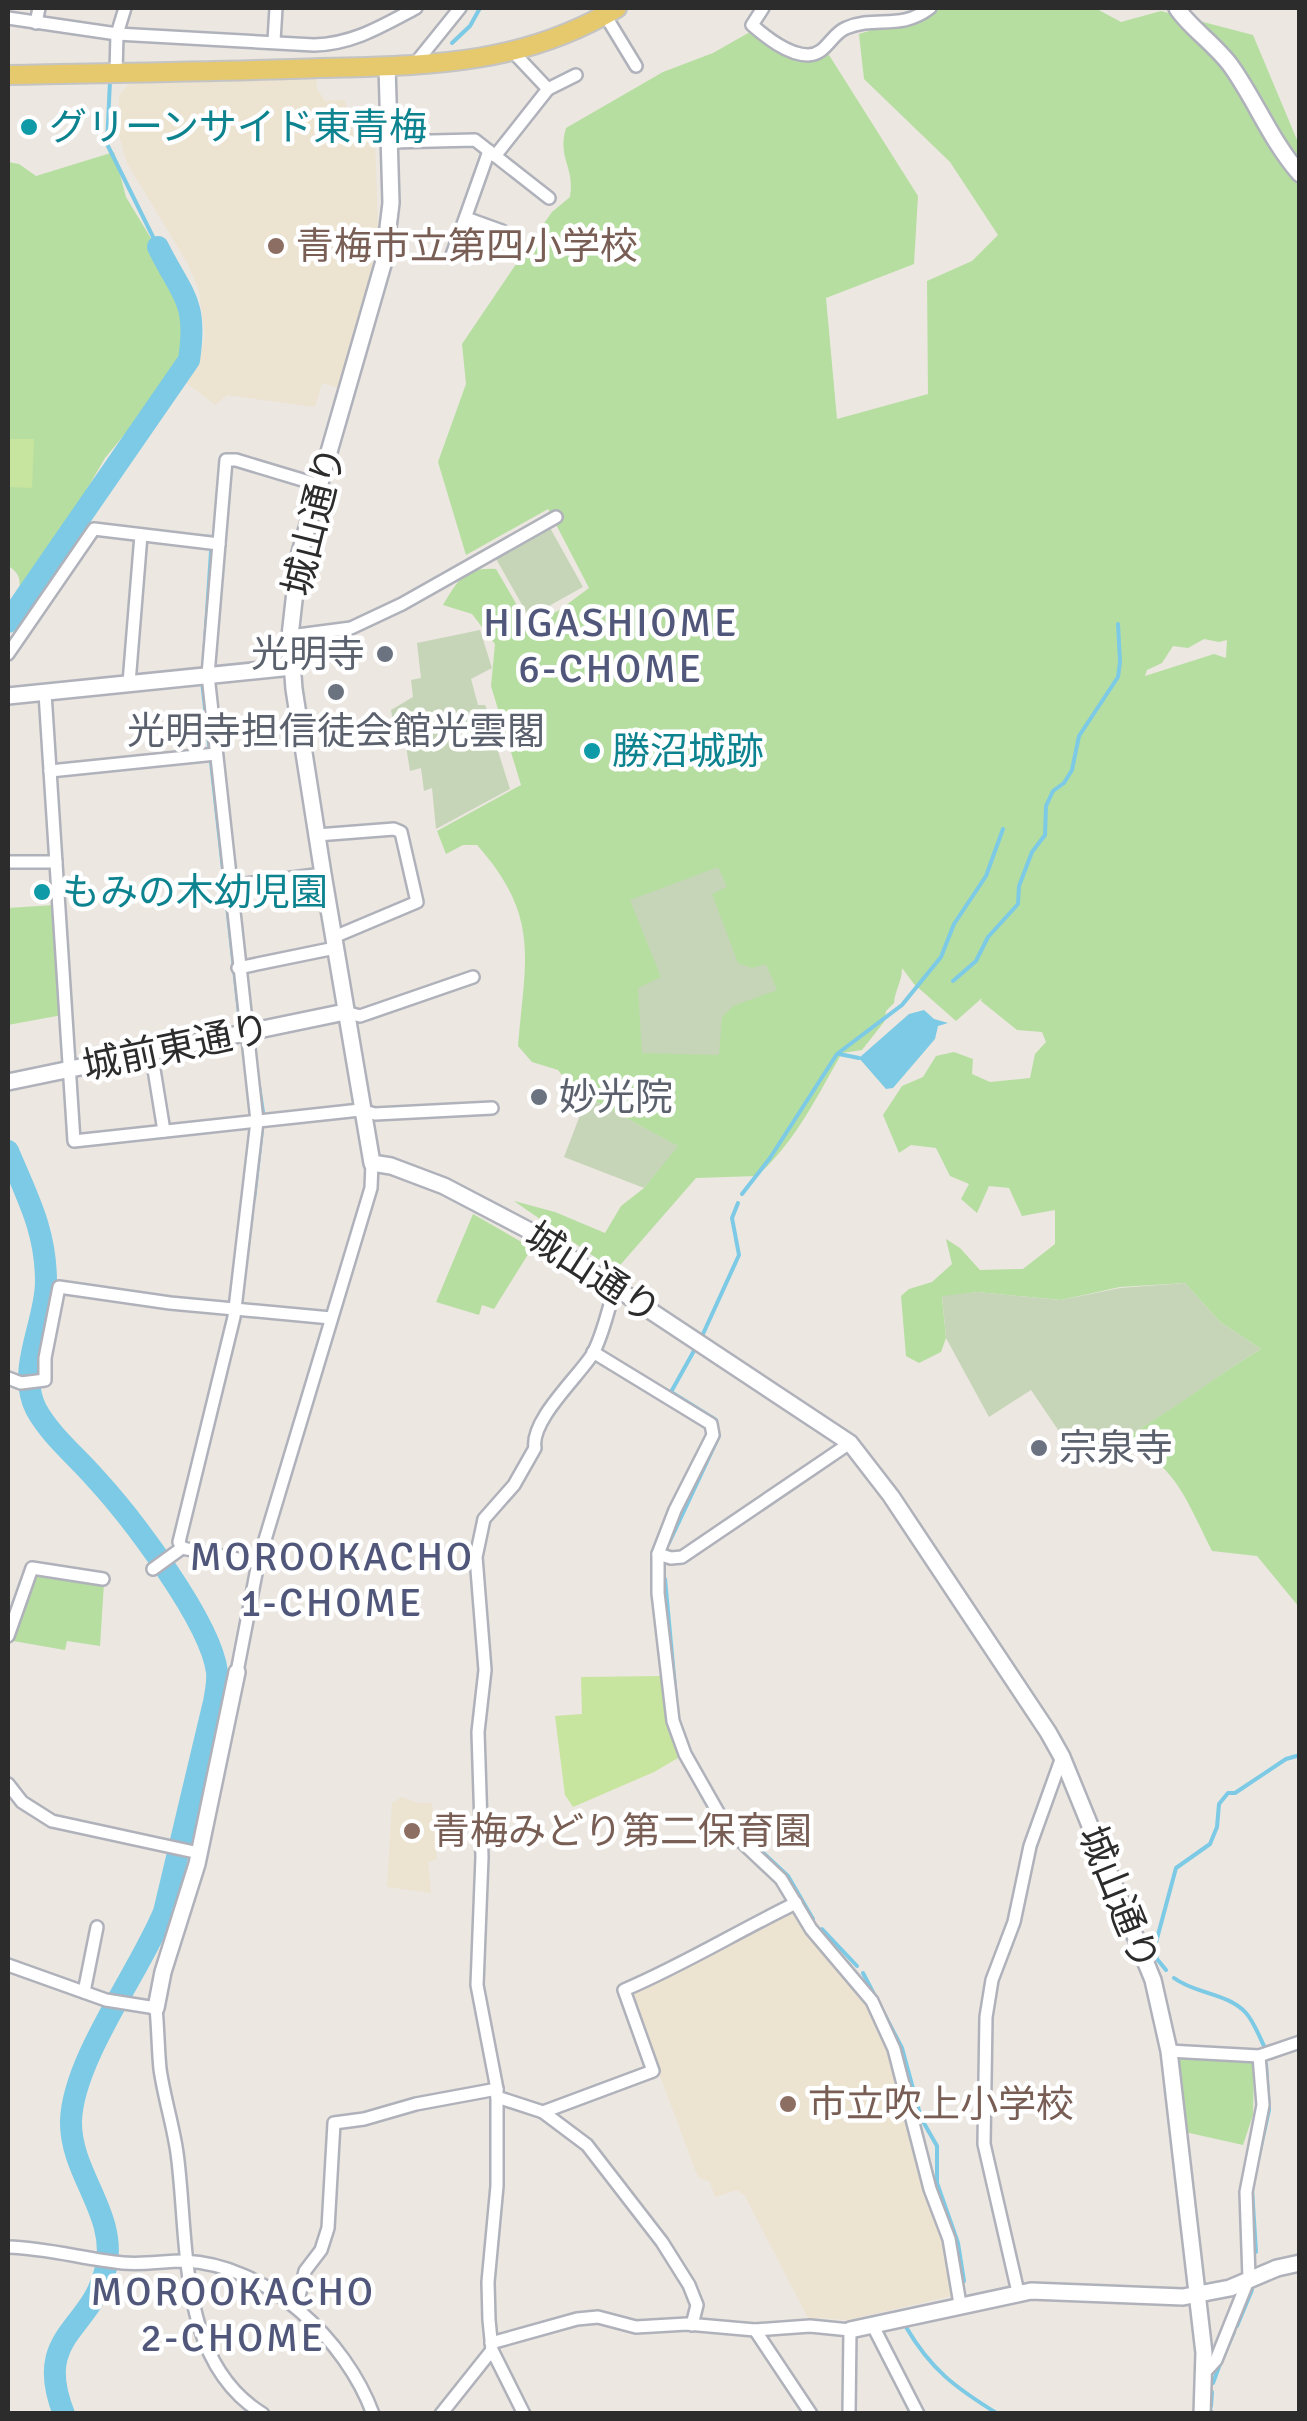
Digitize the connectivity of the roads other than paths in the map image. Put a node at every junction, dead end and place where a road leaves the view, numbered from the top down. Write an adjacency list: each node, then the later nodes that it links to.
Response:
1 (39, 8): 11 (street)
2 (125, 8): 12 (street)
3 (276, 8): 13 (street)
4 (416, 8): 13 (street)
5 (460, 8): 15 (street)
6 (763, 8): 7 (street)
7 (930, 8)
8 (1177, 8): 24 (street)
9 (611, 11): 14 (main road); 17 (street)
10 (8, 18): 11 (street)
11 (36, 24): 12 (street)
12 (117, 34): 13 (street); 18 (street)
13 (274, 41)
14 (514, 53): 15 (main road); 21 (street)
15 (414, 65): 16 (main road)
16 (388, 66): 18 (main road); 22 (street, 城山通り)
17 (636, 66)
18 (116, 73): 20 (main road)
19 (576, 75): 21 (street)
20 (8, 76)
21 (548, 89): 23 (street)
22 (391, 142): 23 (street); 29 (street, 城山通り)
23 (492, 154): 25 (street); 26 (street)
24 (1300, 174)
25 (549, 198)
26 (466, 218): 27 (street); 28 (street)
27 (502, 232)
28 (452, 255)
29 (319, 485): 32 (street); 33 (street, 城山通り)
30 (556, 517): 33 (street)
31 (142, 535): 32 (street); 34 (street); 37 (street)
32 (215, 544): 36 (street)
33 (290, 636): 35 (street, 城山通り)
34 (10, 643)
35 (292, 667): 36 (street); 42 (street, 城山通り)
36 (203, 676): 37 (street); 40 (street)
37 (129, 683): 38 (street)
38 (45, 692): 39 (street); 41 (street)
39 (8, 696)
40 (211, 754): 41 (street); 46 (street)
41 (50, 771): 44 (street)
42 (317, 834): 45 (street, 城山通り); 47 (street)
43 (8, 862): 44 (street)
44 (56, 862): 53 (street)
45 (323, 874): 46 (street); 47 (street, 城山通り)
46 (229, 886): 48 (street)
47 (334, 943): 48 (street); 50 (street, 城山通り)
48 (238, 968): 51 (street)
49 (473, 978): 50 (street)
50 (346, 1012): 51 (street, 城前東通り); 56 (street, 城山通り)
51 (246, 1032): 52 (street, 城前東通り); 57 (street)
52 (151, 1051): 53 (street, 城前東通り); 58 (street)
53 (68, 1070): 54 (street, 城前東通り); 58 (street)
54 (8, 1082)
55 (492, 1108): 56 (street)
56 (360, 1110): 57 (street); 59 (street, 城山通り)
57 (256, 1121): 58 (street); 61 (street)
58 (164, 1131)
59 (372, 1163): 60 (street, 城山通り); 62 (street)
60 (615, 1288): 63 (street); 65 (street, 城山通り)
61 (236, 1309): 62 (street); 64 (street); 66 (street)
62 (331, 1318): 68 (street)
63 (594, 1352): 67 (street); 84 (street)
64 (8, 1378)
65 (850, 1444): 67 (street); 73 (street, 城山通り)
66 (182, 1548): 68 (street); 69 (street)
67 (658, 1554): 76 (street)
68 (258, 1563): 72 (street)
69 (153, 1570)
70 (103, 1579): 71 (street)
71 (8, 1636)
72 (237, 1672): 75 (street)
73 (1062, 1758): 82 (street, 城山通り); 90 (street)
74 (8, 1784): 75 (street)
75 (194, 1852): 80 (street)
76 (796, 1903): 85 (street); 92 (street)
77 (97, 1927): 79 (street)
78 (8, 1966): 79 (street)
79 (84, 1992): 80 (street)
80 (156, 2008): 87 (street)
81 (1300, 2042): 83 (street)
82 (1169, 2051): 83 (street); 91 (street, 城山通り)
83 (1259, 2056): 89 (street)
84 (497, 2093): 85 (street); 93 (street); 98 (street)
85 (543, 2112): 94 (street)
86 (8, 2247): 87 (street)
87 (185, 2261): 93 (street); 100 (street)
88 (1300, 2264): 89 (street)
89 (1249, 2278): 91 (street); 99 (street)
90 (1018, 2292): 91 (street); 92 (street)
91 (1197, 2294): 99 (street, 城山通り)
92 (960, 2304): 95 (street)
93 (297, 2305): 101 (street)
94 (692, 2325): 96 (street); 98 (street)
95 (873, 2326): 97 (street); 106 (street)
96 (755, 2330): 97 (street); 104 (street)
97 (850, 2330): 105 (street)
98 (492, 2347): 102 (street); 103 (street)
99 (1205, 2372): 107 (street, 城山通り)
100 (263, 2414)
101 (373, 2414)
102 (441, 2414)
103 (524, 2414)
104 (811, 2414)
105 (848, 2414)
106 (918, 2414)
107 (1202, 2414)

